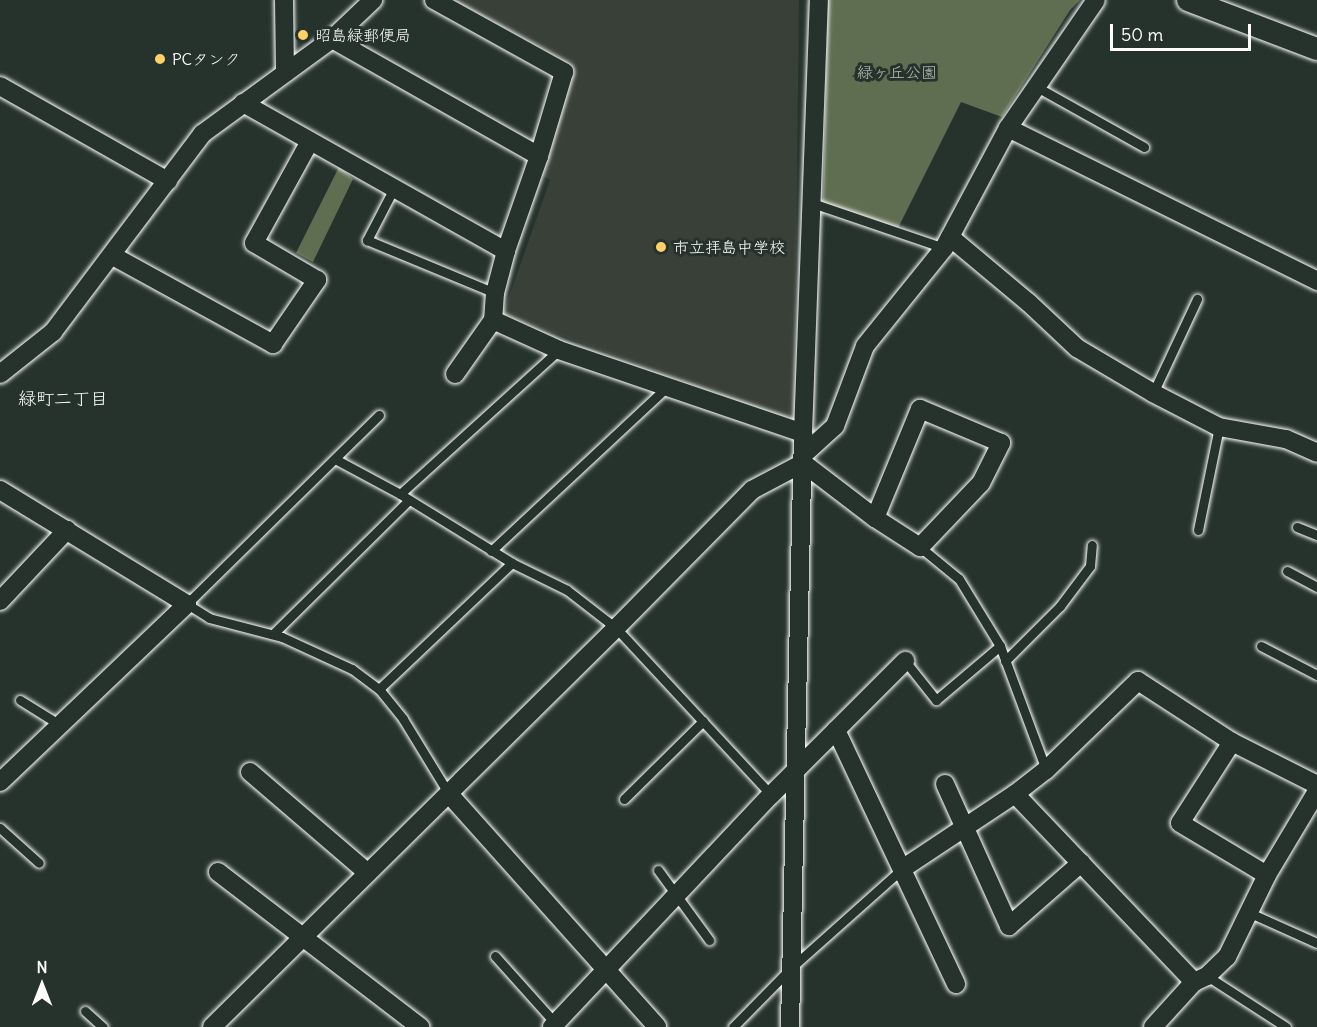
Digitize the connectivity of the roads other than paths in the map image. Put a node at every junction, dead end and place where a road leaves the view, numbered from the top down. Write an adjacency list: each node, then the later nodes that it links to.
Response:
1 (284, 0): 9 (street)
2 (373, 0): 7 (street)
3 (434, 0): 16 (street)
4 (819, 0): 19 (street)
5 (1096, 0): 10 (street)
6 (1188, 0): 8 (street)
7 (332, 39): 9 (street); 16 (street)
8 (1317, 49)
9 (285, 73): 12 (street)
10 (1035, 86): 13 (street); 15 (lane)
11 (0, 87): 17 (street)
12 (243, 103): 14 (street); 17 (street)
13 (1008, 128): 20 (street); 23 (street)
14 (310, 141): 18 (street); 22 (street)
15 (1144, 147)
16 (539, 156): 21 (street)
17 (168, 181): 22 (street)
18 (394, 188): 21 (street); 24 (lane)
19 (812, 203): 20 (lane); 34 (street)
20 (947, 242): 31 (street); 37 (street)
21 (506, 250): 24 (street)
22 (113, 256): 28 (street)
23 (1317, 281)
24 (495, 293): 26 (street)
25 (1197, 299): 31 (lane)
26 (493, 320): 27 (street); 29 (street)
27 (559, 350): 30 (street); 39 (lane)
28 (0, 374)
29 (455, 374)
30 (668, 386): 34 (street); 48 (lane)
31 (1153, 393): 33 (street)
32 (379, 416): 36 (lane)
33 (1219, 427): 35 (street); 44 (lane)
34 (803, 433): 37 (street)
35 (1317, 453)
36 (335, 459): 39 (lane); 53 (lane)
37 (803, 459): 41 (street); 54 (street); 67 (street)
38 (0, 490): 43 (street)
39 (400, 494): 40 (lane)
40 (409, 500): 48 (lane); 55 (lane)
41 (875, 518): 47 (street); 47 (street)
42 (1297, 527): 45 (lane)
43 (67, 530): 52 (street); 53 (street)
44 (1198, 530)
45 (1317, 535)
46 (1092, 545): 59 (lane)
47 (920, 548): 56 (lane)
48 (491, 551): 49 (lane)
49 (512, 563): 54 (lane); 61 (lane)
50 (1287, 571): 51 (lane)
51 (1317, 587)
52 (0, 601)
53 (187, 604): 55 (lane); 64 (street)
54 (616, 628): 63 (lane); 74 (street)
55 (273, 634): 61 (lane)
56 (1000, 646): 58 (lane); 59 (lane)
57 (1261, 646): 60 (lane)
58 (905, 661): 65 (street)
59 (1005, 661): 68 (lane)
60 (1317, 675)
61 (379, 688): 74 (lane)
62 (20, 700): 64 (lane)
63 (703, 721): 76 (lane); 77 (lane)
64 (60, 725): 69 (street)
65 (836, 730): 67 (street); 82 (street)
66 (1232, 742): 68 (street); 72 (street); 86 (street)
67 (797, 770): 76 (street); 93 (street)
68 (1046, 770): 75 (street)
69 (4, 771)
70 (250, 772): 85 (street)
71 (945, 784): 78 (street)
72 (1317, 785)
73 (1317, 791): 86 (street)
74 (448, 794): 85 (street); 94 (street)
75 (1015, 794): 78 (street); 81 (street)
76 (771, 795): 87 (street)
77 (624, 800)
78 (962, 827): 81 (street); 82 (street)
79 (0, 828): 80 (lane)
80 (39, 863)
81 (1081, 863): 95 (street)
82 (902, 869): 93 (lane); 96 (street)
83 (658, 870): 87 (lane)
84 (218, 872): 89 (street)
85 (368, 873): 89 (street)
86 (1267, 875): 88 (street)
87 (676, 895): 90 (lane); 94 (street)
88 (1250, 913): 91 (lane); 95 (street)
89 (304, 936): 100 (street); 101 (street)
90 (709, 940)
91 (1317, 943)
92 (495, 956): 98 (lane)
93 (792, 967): 103 (lane); 104 (street)
94 (605, 969): 98 (street); 102 (street)
95 (1201, 979): 105 (street); 106 (lane)
96 (956, 984)
97 (85, 1011): 99 (lane)
98 (554, 1025)
99 (103, 1027)
100 (212, 1027)
101 (420, 1027)
102 (657, 1027)
103 (733, 1027)
104 (790, 1027)
105 (1153, 1027)
106 (1286, 1027)

